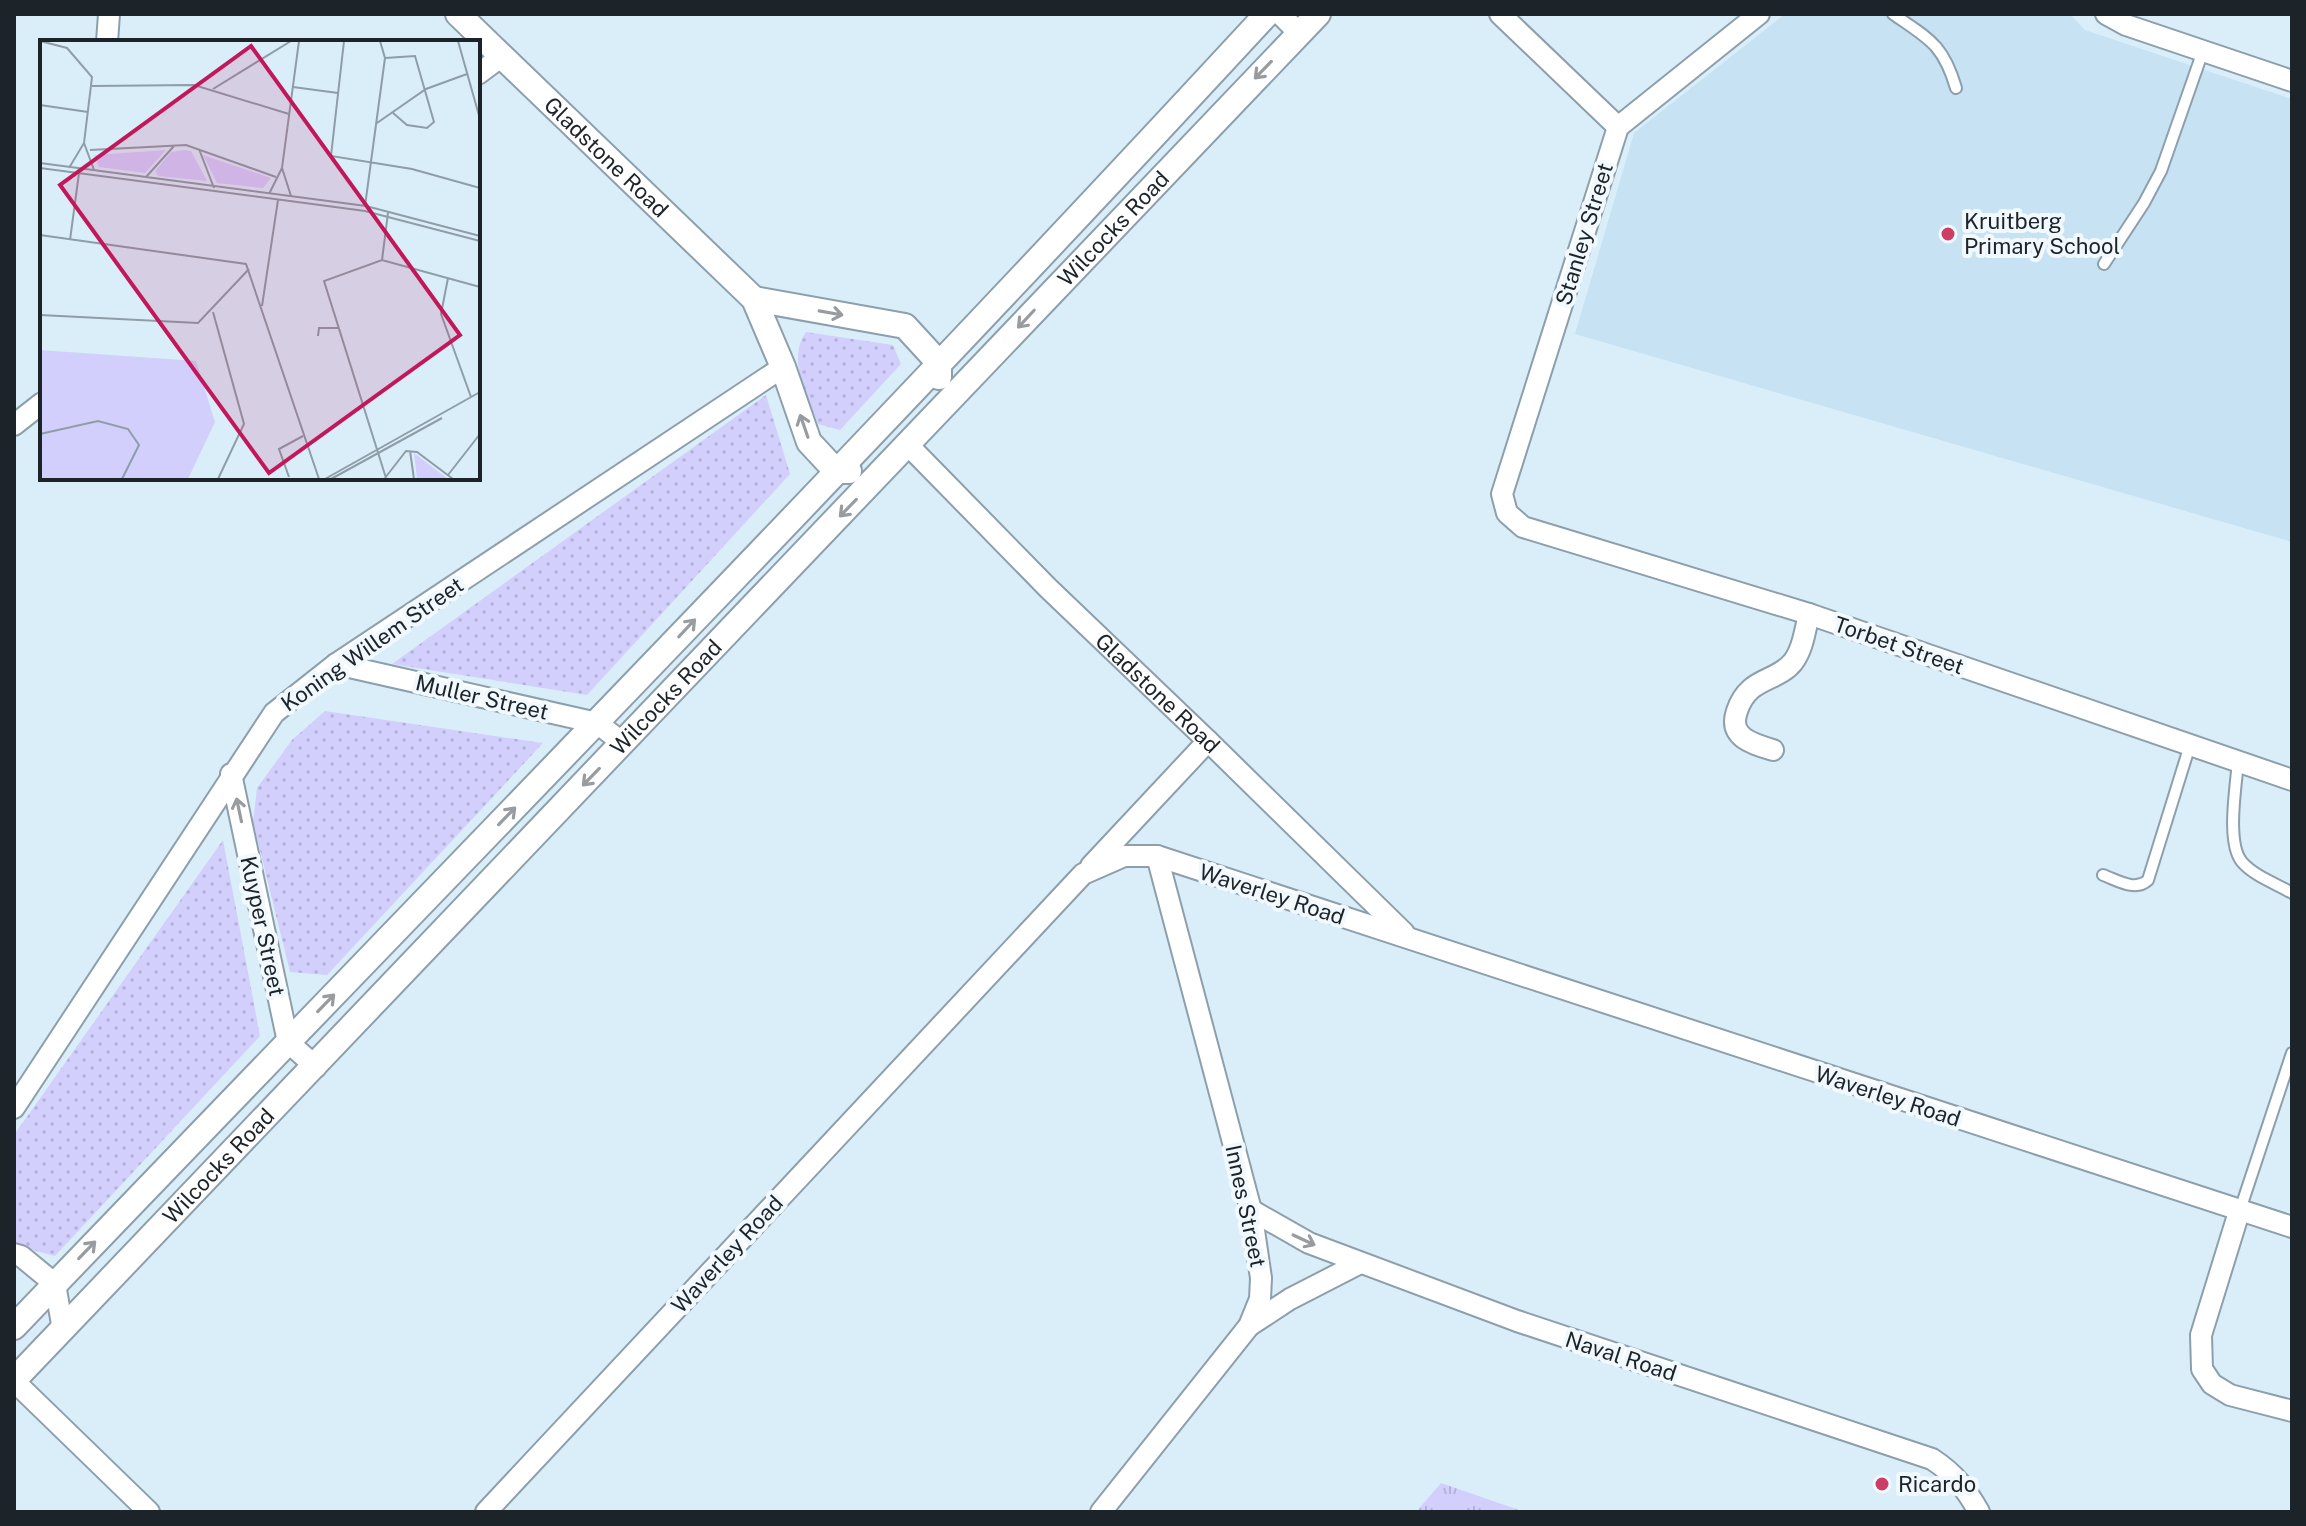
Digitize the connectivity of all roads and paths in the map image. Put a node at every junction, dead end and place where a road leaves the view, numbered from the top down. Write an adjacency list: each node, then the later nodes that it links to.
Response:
1 (109, 14): 11 (street)
2 (458, 14): 13 (street, Gladstone Road)
3 (1267, 14): 18 (street, Wilcocks Road)
4 (1280, 14): 10 (street)
5 (1318, 14): 10 (street, Wilcocks Road)
6 (1500, 14): 17 (street)
7 (1759, 14): 17 (street)
8 (1893, 14): 16 (lane)
9 (2106, 14): 12 (street)
10 (1299, 33): 19 (street, Wilcocks Road, one-way to 19)
11 (107, 40)
12 (2203, 51): 15 (street); 20 (lane)
13 (502, 56): 14 (street); 21 (street, Gladstone Road)
14 (480, 72)
15 (2292, 81)
16 (1956, 88)
17 (1618, 127): 30 (street, Stanley Street)
18 (1128, 164): 19 (street); 22 (street, Wilcocks Road)
19 (1152, 184): 25 (street, Wilcocks Road, one-way to 25)
20 (2104, 264)
21 (754, 299): 22 (street, one-way to 22); 23 (street, Gladstone Road)
22 (939, 363): 25 (street); 29 (street, Wilcocks Road)
23 (783, 367): 29 (street, Gladstone Road, one-way to 23); 32 (street, Koning Willem Street)
24 (40, 405): 26 (street)
25 (941, 410): 27 (street, Wilcocks Road)
26 (14, 425)
27 (908, 445): 28 (street, Wilcocks Road); 34 (street, Gladstone Road)
28 (885, 470): 29 (street); 35 (street, Wilcocks Road, one-way to 35)
29 (836, 471): 33 (street, Wilcocks Road, one-way to 29)
30 (1507, 513): 31 (street, Torbet Street)
31 (1809, 614): 36 (street, Torbet Street); 37 (street)
32 (336, 664): 33 (street, Muller Street); 39 (street, Koning Willem Street)
33 (597, 723): 35 (street, Muller Street); 46 (street, Wilcocks Road, one-way to 33)
34 (1208, 741): 42 (street); 45 (street, Gladstone Road)
35 (623, 743): 48 (street, Wilcocks Road, one-way to 48)
36 (2190, 745): 38 (street, Torbet Street); 43 (lane)
37 (1773, 750)
38 (2238, 761): 40 (street, Torbet Street); 44 (lane)
39 (231, 774): 46 (street, Kuyper Street, one-way to 39); 49 (street, Koning Willem Street)
40 (2292, 780)
41 (1157, 856): 42 (street, Waverley Road); 45 (street, Waverley Road); 50 (street, Innes Street)
42 (1083, 874): 62 (street, Waverley Road)
43 (2103, 875)
44 (2292, 893)
45 (1409, 938): 51 (street, Waverley Road)
46 (288, 1042): 48 (street); 55 (street, Wilcocks Road, one-way to 46)
47 (2292, 1053): 51 (lane)
48 (316, 1067): 58 (street, Wilcocks Road)
49 (14, 1108)
50 (1251, 1210): 54 (street, Naval Road, one-way to 54); 56 (street, Innes Street)
51 (2239, 1212): 52 (street, Waverley Road); 60 (street)
52 (2292, 1227)
53 (14, 1254): 55 (street)
54 (1360, 1263): 56 (street); 64 (street, Naval Road)
55 (55, 1284): 57 (street, Wilcocks Road); 58 (street)
56 (1249, 1326): 63 (street, Innes Street)
57 (14, 1327)
58 (63, 1330): 59 (street, Wilcocks Road)
59 (14, 1380): 61 (street)
60 (2292, 1411)
61 (149, 1512)
62 (486, 1512)
63 (1101, 1512)
64 (1979, 1512)

